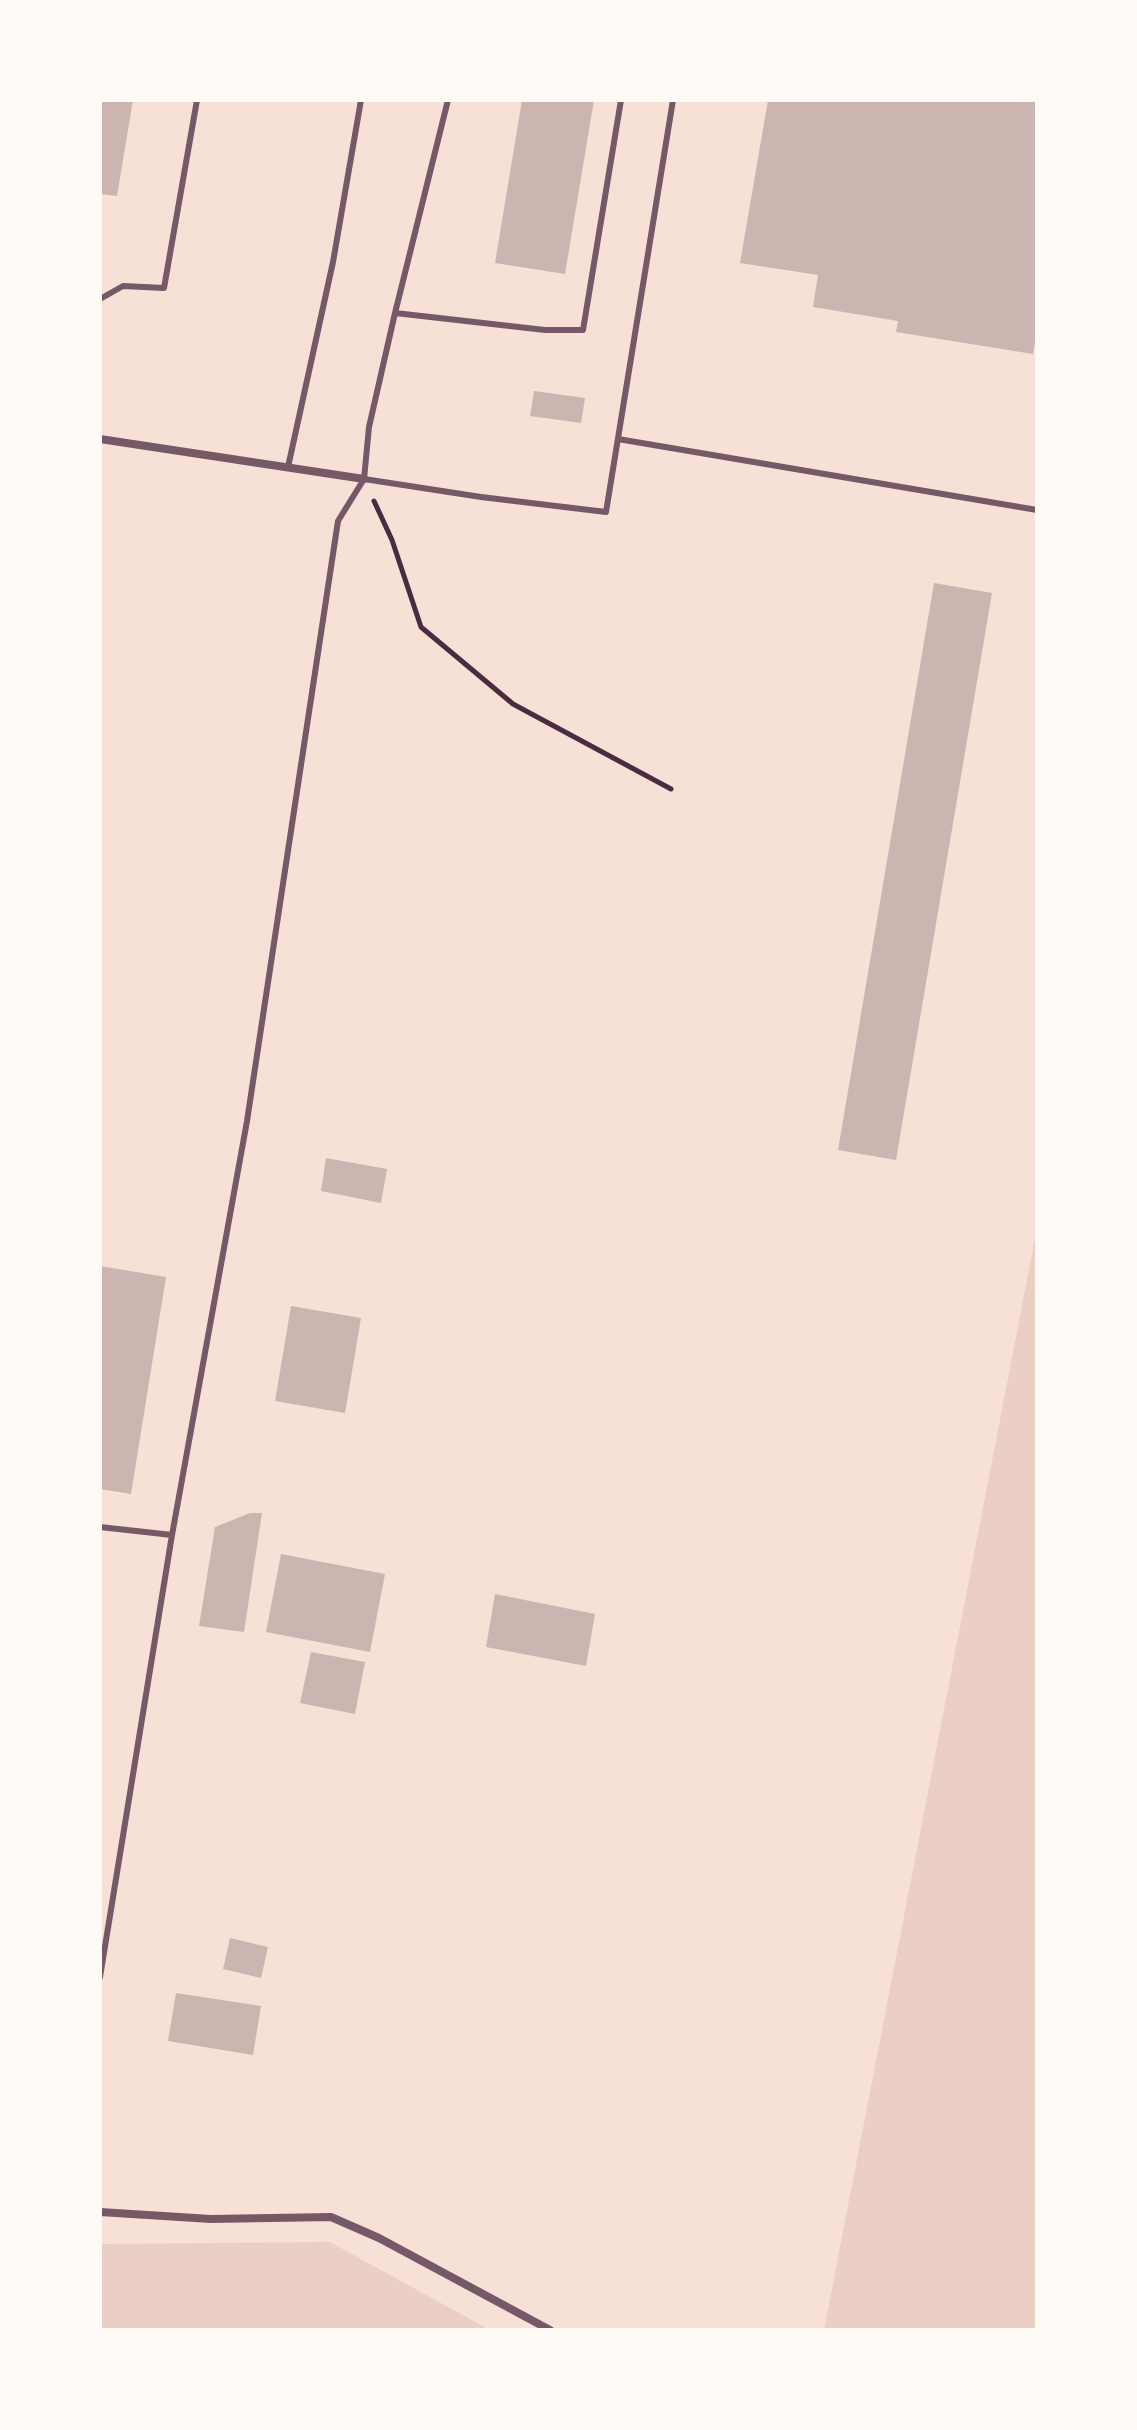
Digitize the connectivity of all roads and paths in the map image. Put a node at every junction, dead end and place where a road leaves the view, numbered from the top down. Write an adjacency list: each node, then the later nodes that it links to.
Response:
1 (197, 100): 6 (lane)
2 (361, 100): 10 (lane)
3 (448, 100): 7 (lane)
4 (621, 100): 7 (lane)
5 (673, 100): 9 (lane)
6 (100, 299)
7 (395, 313): 11 (lane)
8 (100, 439): 10 (street)
9 (618, 439): 11 (lane); 12 (lane)
10 (288, 467): 11 (street)
11 (364, 479): 13 (path); 15 (lane)
12 (1037, 510)
13 (671, 789)
14 (100, 1527): 15 (lane)
15 (172, 1535): 16 (lane)
16 (100, 1977)
17 (100, 2212): 18 (street)
18 (550, 2330)

